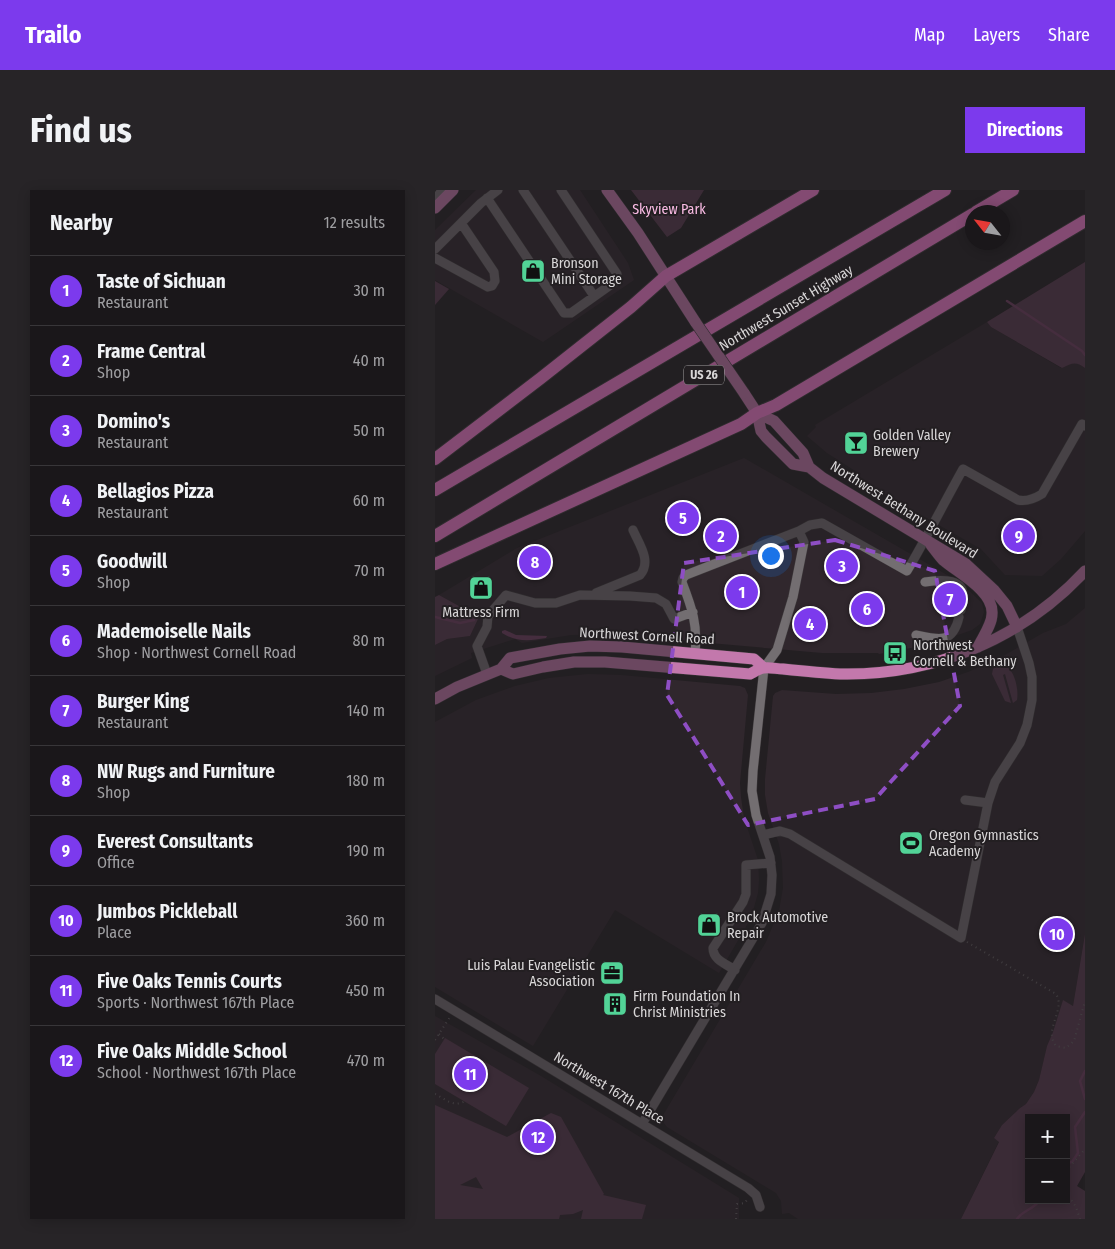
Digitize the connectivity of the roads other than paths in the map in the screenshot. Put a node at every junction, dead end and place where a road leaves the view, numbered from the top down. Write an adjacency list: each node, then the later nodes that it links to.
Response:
1 (442, 190): 11 (street)
2 (453, 190): 13 (main road)
3 (498, 190): 10 (street)
4 (523, 190): 20 (street)
5 (561, 190): 20 (street)
6 (607, 190): 19 (main road, Northwest Bethany Boulevard)
7 (813, 190): 19 (highway)
8 (945, 190): 25 (highway, Northwest Sunset Highway / US 26)
9 (1013, 190): 12 (highway)
10 (487, 198): 16 (street); 20 (street)
11 (435, 200)
12 (988, 205)
13 (435, 208)
14 (965, 219): 28 (highway, Northwest Sunset Highway / US 26)
15 (1085, 221): 21 (highway)
16 (461, 223): 17 (street); 18 (street)
17 (435, 249)
18 (435, 258)
19 (666, 276): 21 (main road, Northwest Bethany Boulevard, bridge); 23 (highway)
20 (594, 296)
21 (757, 413): 24 (main road, Northwest Bethany Boulevard); 24 (main road, Northwest Bethany Boulevard); 30 (highway)
22 (1085, 426): 29 (street)
23 (435, 458)
24 (809, 467): 29 (main road, Northwest Bethany Boulevard)
25 (435, 490)
26 (633, 530): 33 (street)
27 (799, 532): 29 (street); 34 (street); 39 (street)
28 (435, 536)
29 (927, 540): 35 (main road, Northwest Bethany Boulevard); 37 (main road)
30 (435, 564)
31 (1085, 570): 35 (main road, Northwest Cornell Road)
32 (925, 582): 36 (street)
33 (591, 596): 34 (street); 41 (street)
34 (693, 612): 38 (street)
35 (1017, 627): 37 (main road, Northwest Cornell Road); 44 (street)
36 (916, 635)
37 (978, 647): 39 (main road, Northwest Cornell Road)
38 (695, 653): 39 (main road, Northwest Cornell Road); 40 (main road, Northwest Cornell Road)
39 (764, 668): 40 (main road, Northwest Cornell Road); 45 (street)
40 (501, 669): 41 (main road, Northwest Cornell Road)
41 (487, 674): 42 (main road, Northwest Cornell Road)
42 (435, 699)
43 (965, 800): 44 (street)
44 (988, 803): 45 (street)
45 (763, 835): 46 (street)
46 (771, 863): 47 (street); 47 (street)
47 (735, 970): 49 (street)
48 (435, 999): 49 (street, Northwest 167th Place)
49 (642, 1124): 50 (street, Northwest 167th Place)
50 (760, 1207)

